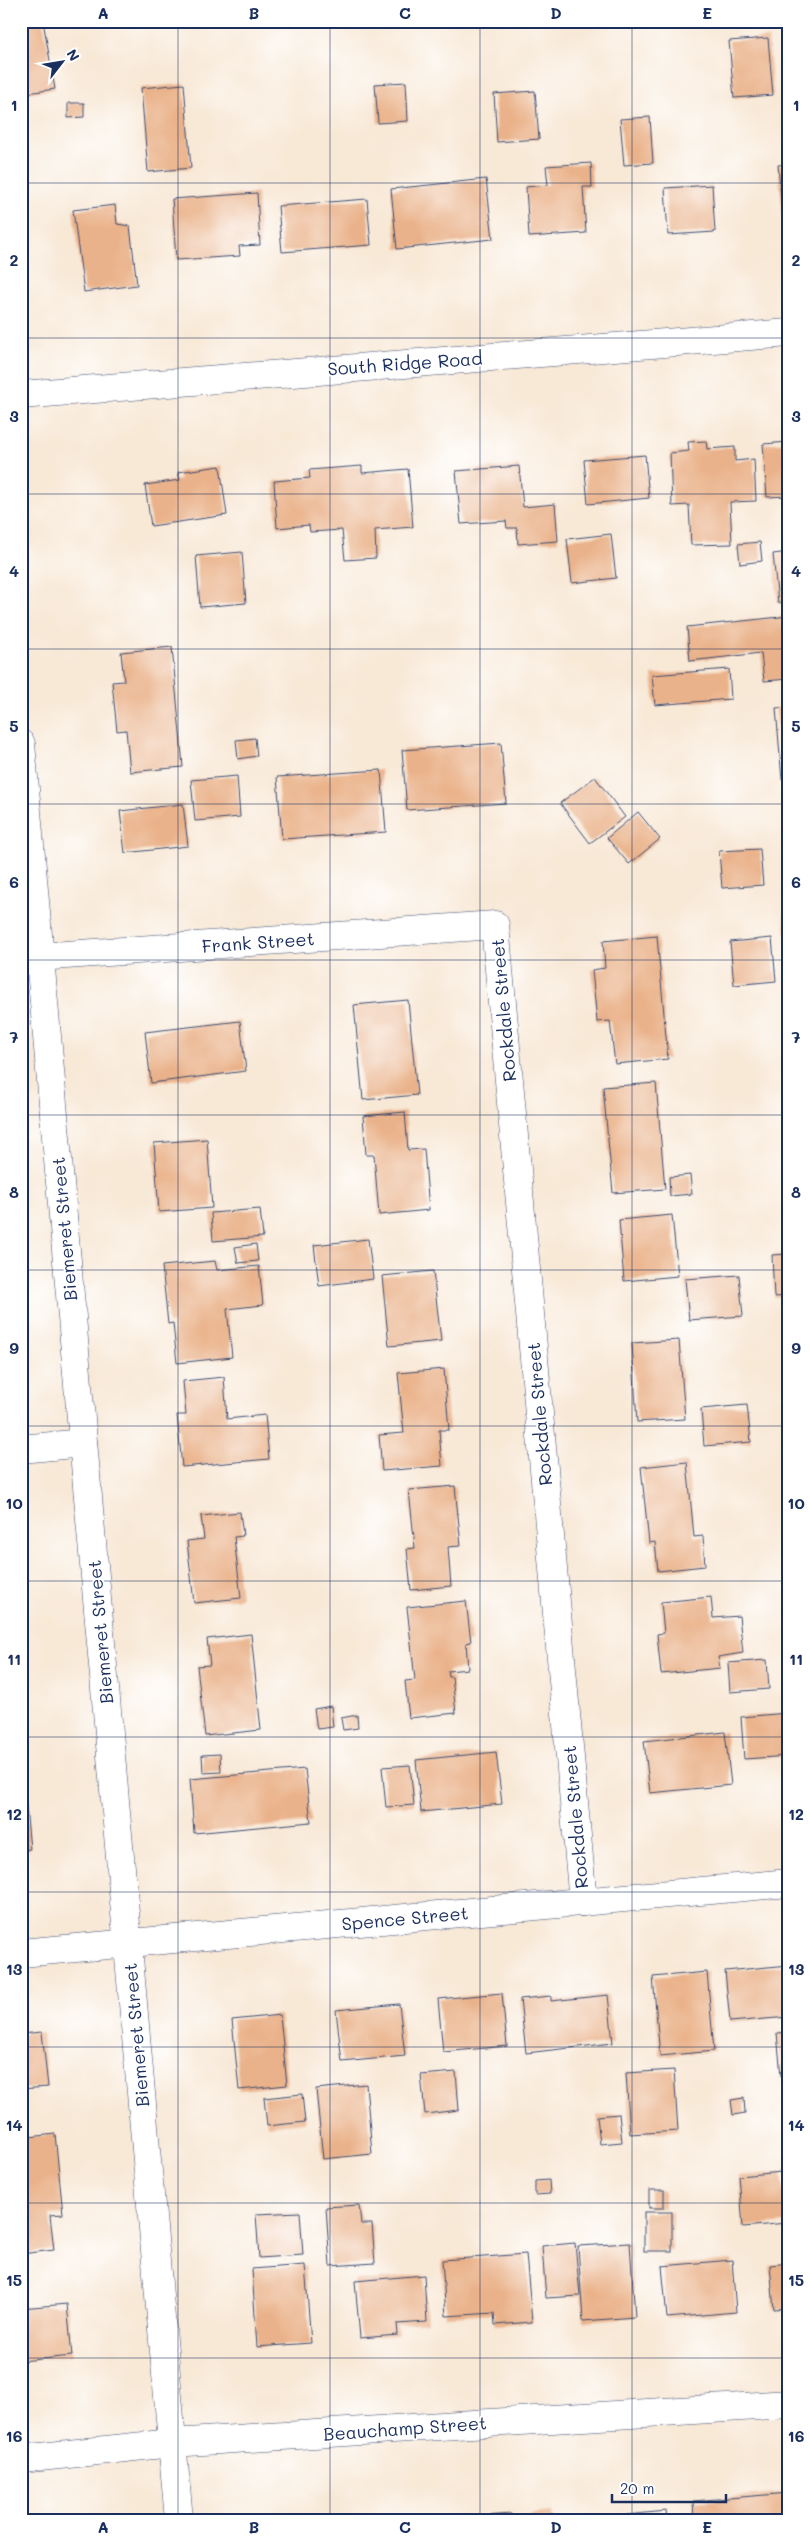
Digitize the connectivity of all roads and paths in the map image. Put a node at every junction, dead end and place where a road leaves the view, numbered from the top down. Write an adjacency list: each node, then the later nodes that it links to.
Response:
1 (789, 334): 2 (street, South Ridge Road)
2 (21, 395)
3 (21, 744): 5 (street, Biemeret Street)
4 (495, 925): 5 (street, Frank Street); 9 (street, Rockdale Street)
5 (31, 958): 6 (street, Biemeret Street)
6 (83, 1444): 7 (street); 10 (street, Biemeret Street)
7 (21, 1449)
8 (789, 1883): 9 (street, Spence Street)
9 (583, 1902): 10 (street, Spence Street)
10 (128, 1943): 11 (street, Spence Street); 13 (street, Biemeret Street)
11 (21, 1952)
12 (789, 2404): 13 (street, Beauchamp Street)
13 (172, 2443): 14 (street, Beauchamp Street); 15 (street, Biemeret Street)
14 (21, 2459)
15 (180, 2520)

